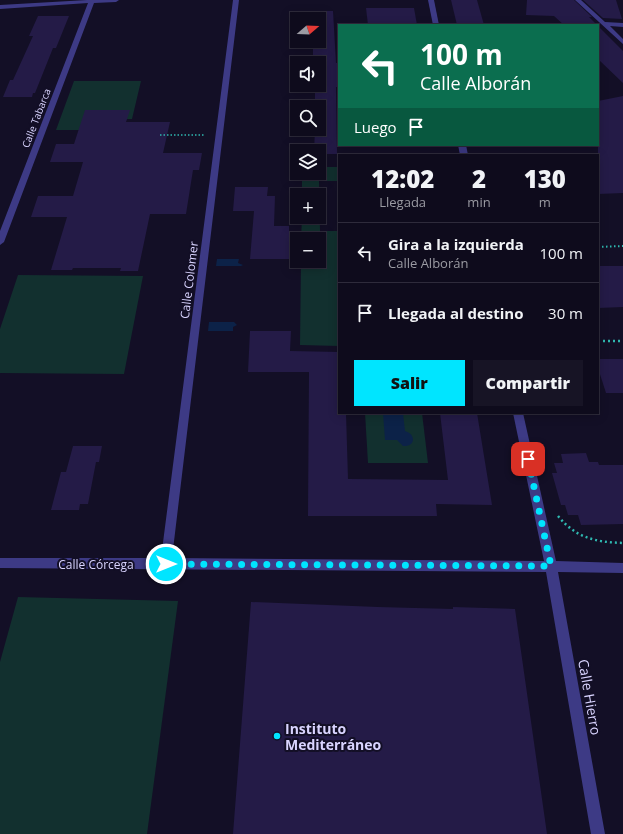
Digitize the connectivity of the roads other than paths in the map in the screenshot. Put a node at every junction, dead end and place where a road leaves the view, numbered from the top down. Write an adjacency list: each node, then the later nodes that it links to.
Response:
1 (116, 0): 5 (street)
2 (236, 0): 14 (street, Calle Colomer)
3 (431, 0): 7 (street)
4 (578, 0): 8 (street)
5 (91, 2): 6 (street); 11 (street, Calle Tabarca)
6 (0, 7)
7 (436, 24)
8 (604, 24): 9 (street); 10 (street)
9 (623, 25)
10 (623, 42)
11 (0, 242)
12 (518, 414): 15 (street, Calle Hierro)
13 (0, 563): 14 (street, Calle Córcega)
14 (166, 564): 15 (street, Calle Córcega)
15 (551, 566): 16 (street, Calle Córcega); 17 (street, Calle Hierro)
16 (623, 568)
17 (598, 834)

